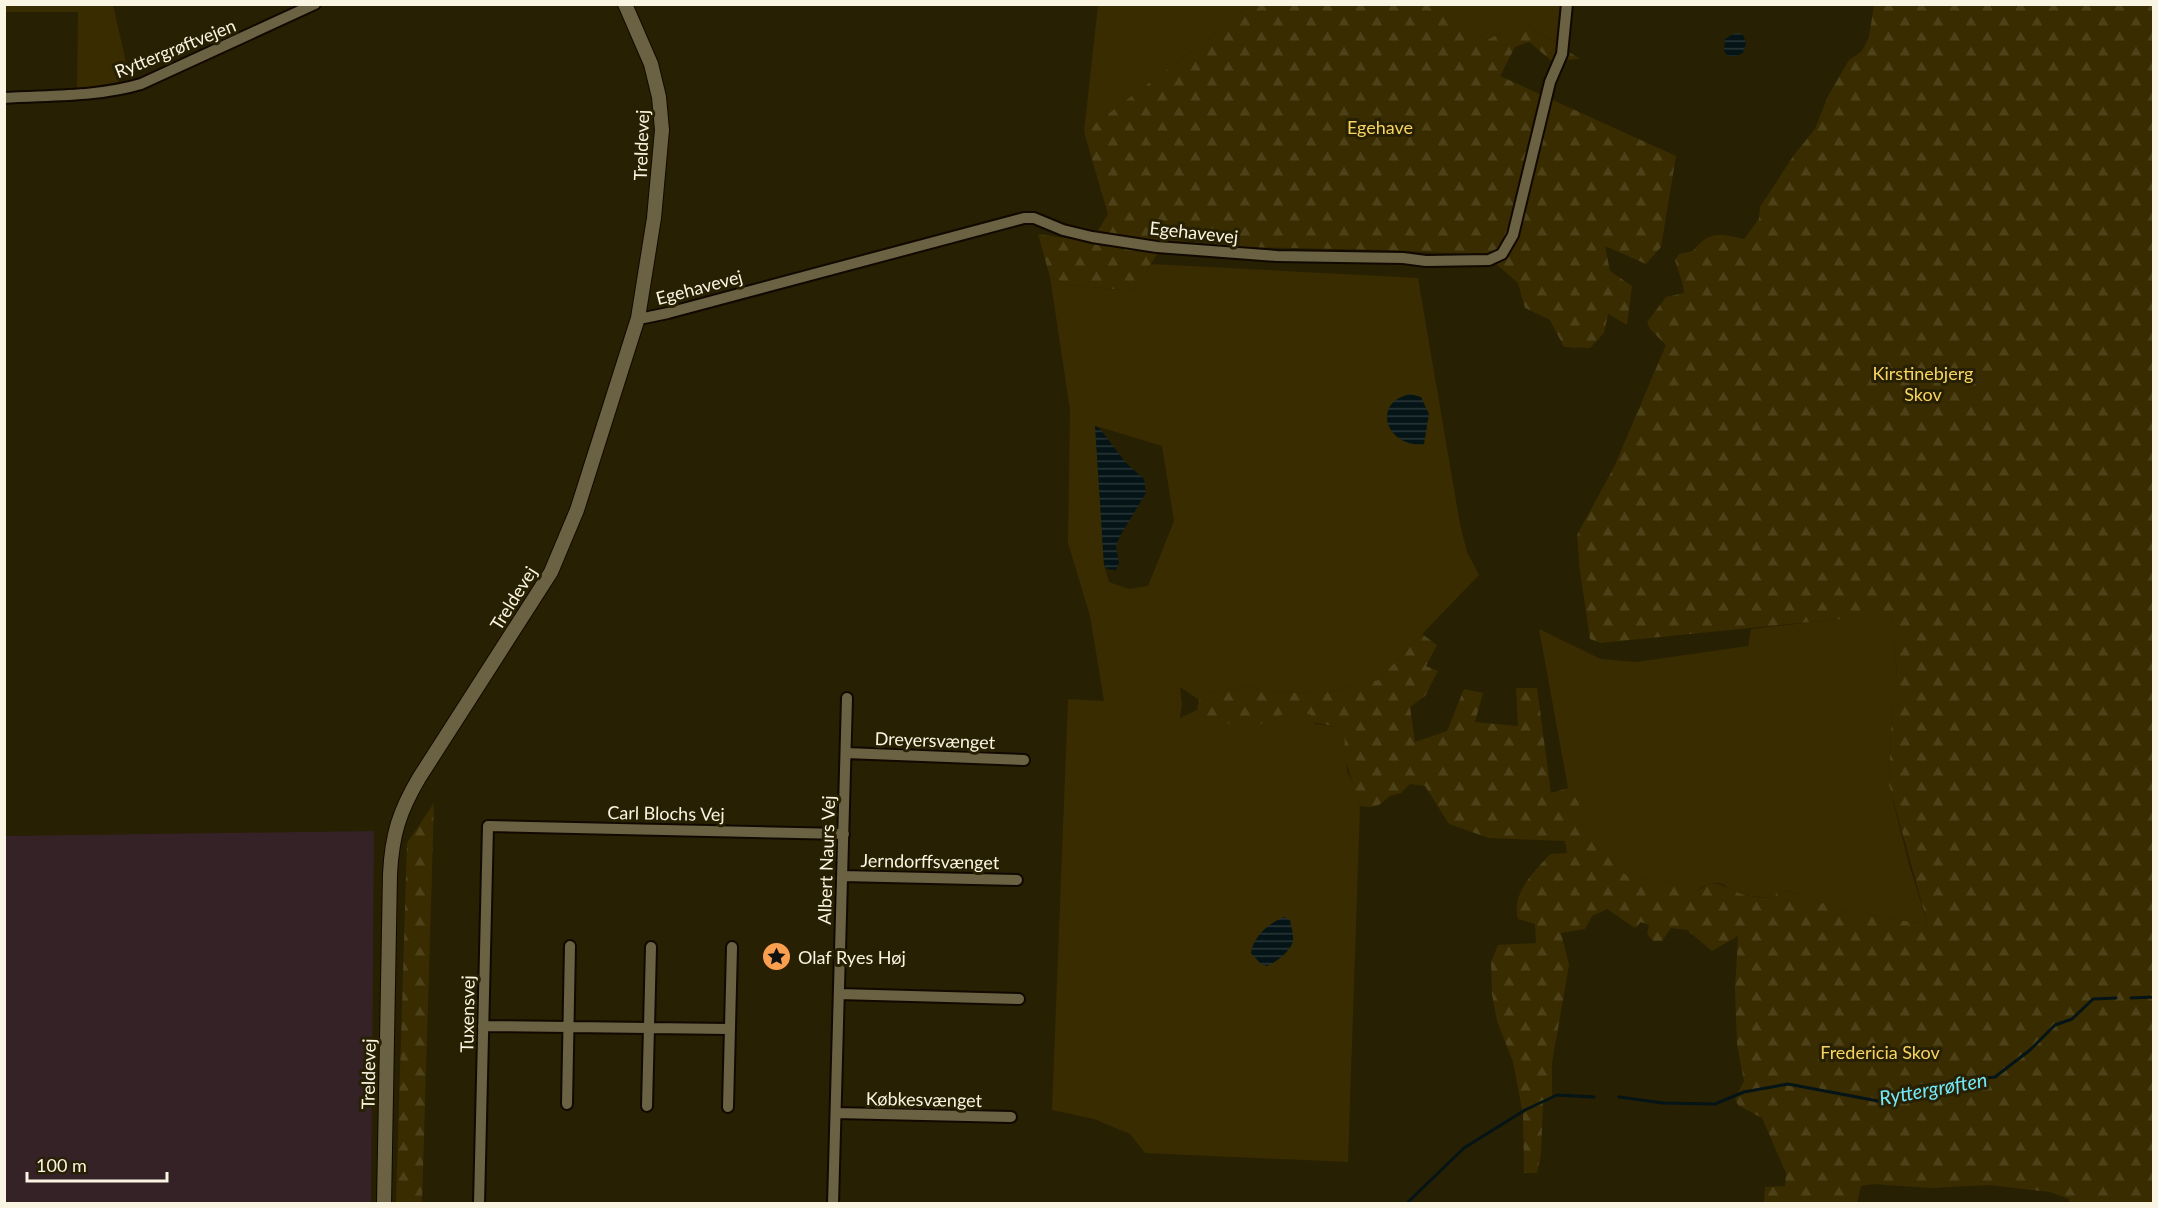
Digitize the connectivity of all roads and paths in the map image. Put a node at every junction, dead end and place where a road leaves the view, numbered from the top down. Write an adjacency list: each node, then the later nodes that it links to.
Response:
1 (315, 4): 4 (street, Ryttergrøftvejen)
2 (625, 4): 5 (street, Treldevej)
3 (1567, 4): 5 (street, Egehavevej)
4 (4, 98)
5 (638, 318): 27 (street, Treldevej)
6 (847, 698): 7 (street, Albert Naurs Vej)
7 (846, 753): 8 (street, Dreyersvænget); 10 (street, Albert Naurs Vej)
8 (1024, 760)
9 (488, 826): 10 (street, Carl Blochs Vej); 18 (street, Tuxensvej)
10 (843, 834): 11 (street, Albert Naurs Vej)
11 (842, 876): 12 (street, Jerndorffsvænget); 16 (street, Albert Naurs Vej)
12 (1017, 880)
13 (570, 946): 19 (street)
14 (651, 947): 20 (street)
15 (732, 947): 21 (street)
16 (839, 994): 17 (street); 25 (street, Albert Naurs Vej)
17 (1018, 999)
18 (483, 1026): 19 (street); 28 (street, Tuxensvej)
19 (568, 1027): 20 (street); 22 (street)
20 (650, 1028): 21 (street); 23 (street)
21 (729, 1029): 24 (street)
22 (567, 1104)
23 (646, 1106)
24 (728, 1107)
25 (836, 1113): 26 (street, Købkesvænget); 29 (street, Albert Naurs Vej)
26 (1011, 1117)
27 (384, 1203)
28 (479, 1203)
29 (833, 1203)

